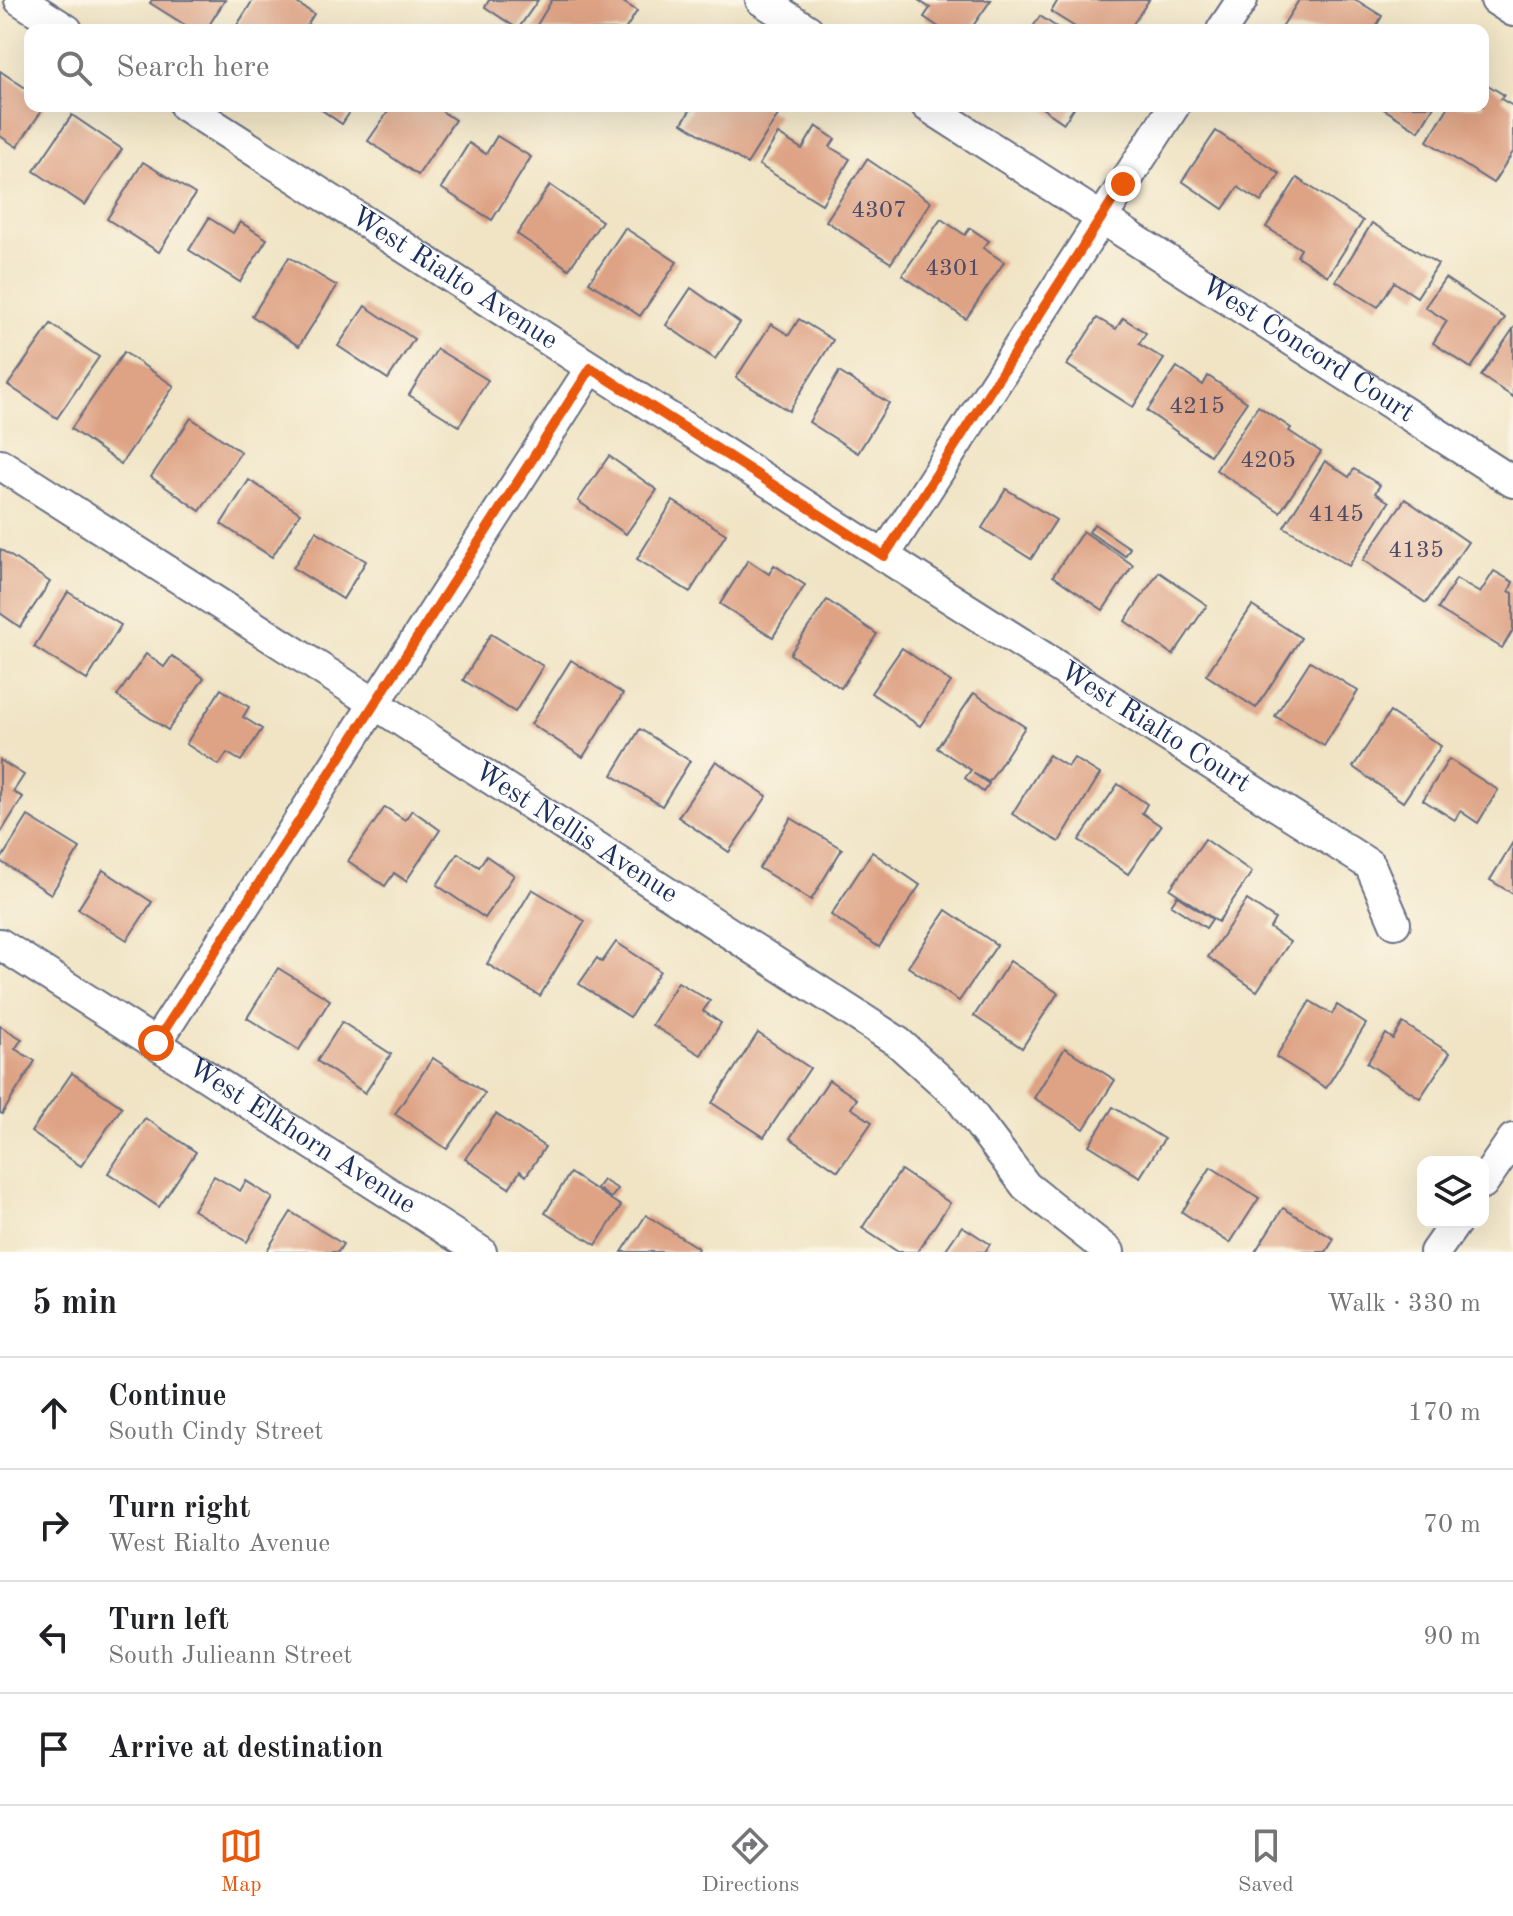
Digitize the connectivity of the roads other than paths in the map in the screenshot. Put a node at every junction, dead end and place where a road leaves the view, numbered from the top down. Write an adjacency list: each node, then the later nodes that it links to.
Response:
1 (20, 0): 6 (street)
2 (761, 0): 7 (street)
3 (1242, 0): 8 (street)
4 (1496, 0): 5 (street)
5 (1513, 11)
6 (58, 24)
7 (799, 24)
8 (1226, 24)
9 (194, 112): 13 (street, West Rialto Avenue)
10 (936, 112): 12 (street, West Concord Court)
11 (1170, 112): 12 (street)
12 (1102, 218): 15 (street, West Concord Court); 16 (street)
13 (591, 368): 16 (street, West Rialto Avenue); 17 (street)
14 (0, 464): 17 (street, West Nellis Avenue)
15 (1513, 482)
16 (884, 556): 18 (street, West Rialto Court)
17 (375, 704): 20 (street); 25 (street, West Nellis Avenue)
18 (1395, 923)
19 (0, 944): 20 (street, West Elkhorn Avenue)
20 (156, 1043): 24 (street, West Elkhorn Avenue)
21 (1513, 1139): 22 (street)
22 (1489, 1174)
23 (1452, 1228): 26 (street)
24 (481, 1252)
25 (1109, 1252)
26 (1435, 1252)

